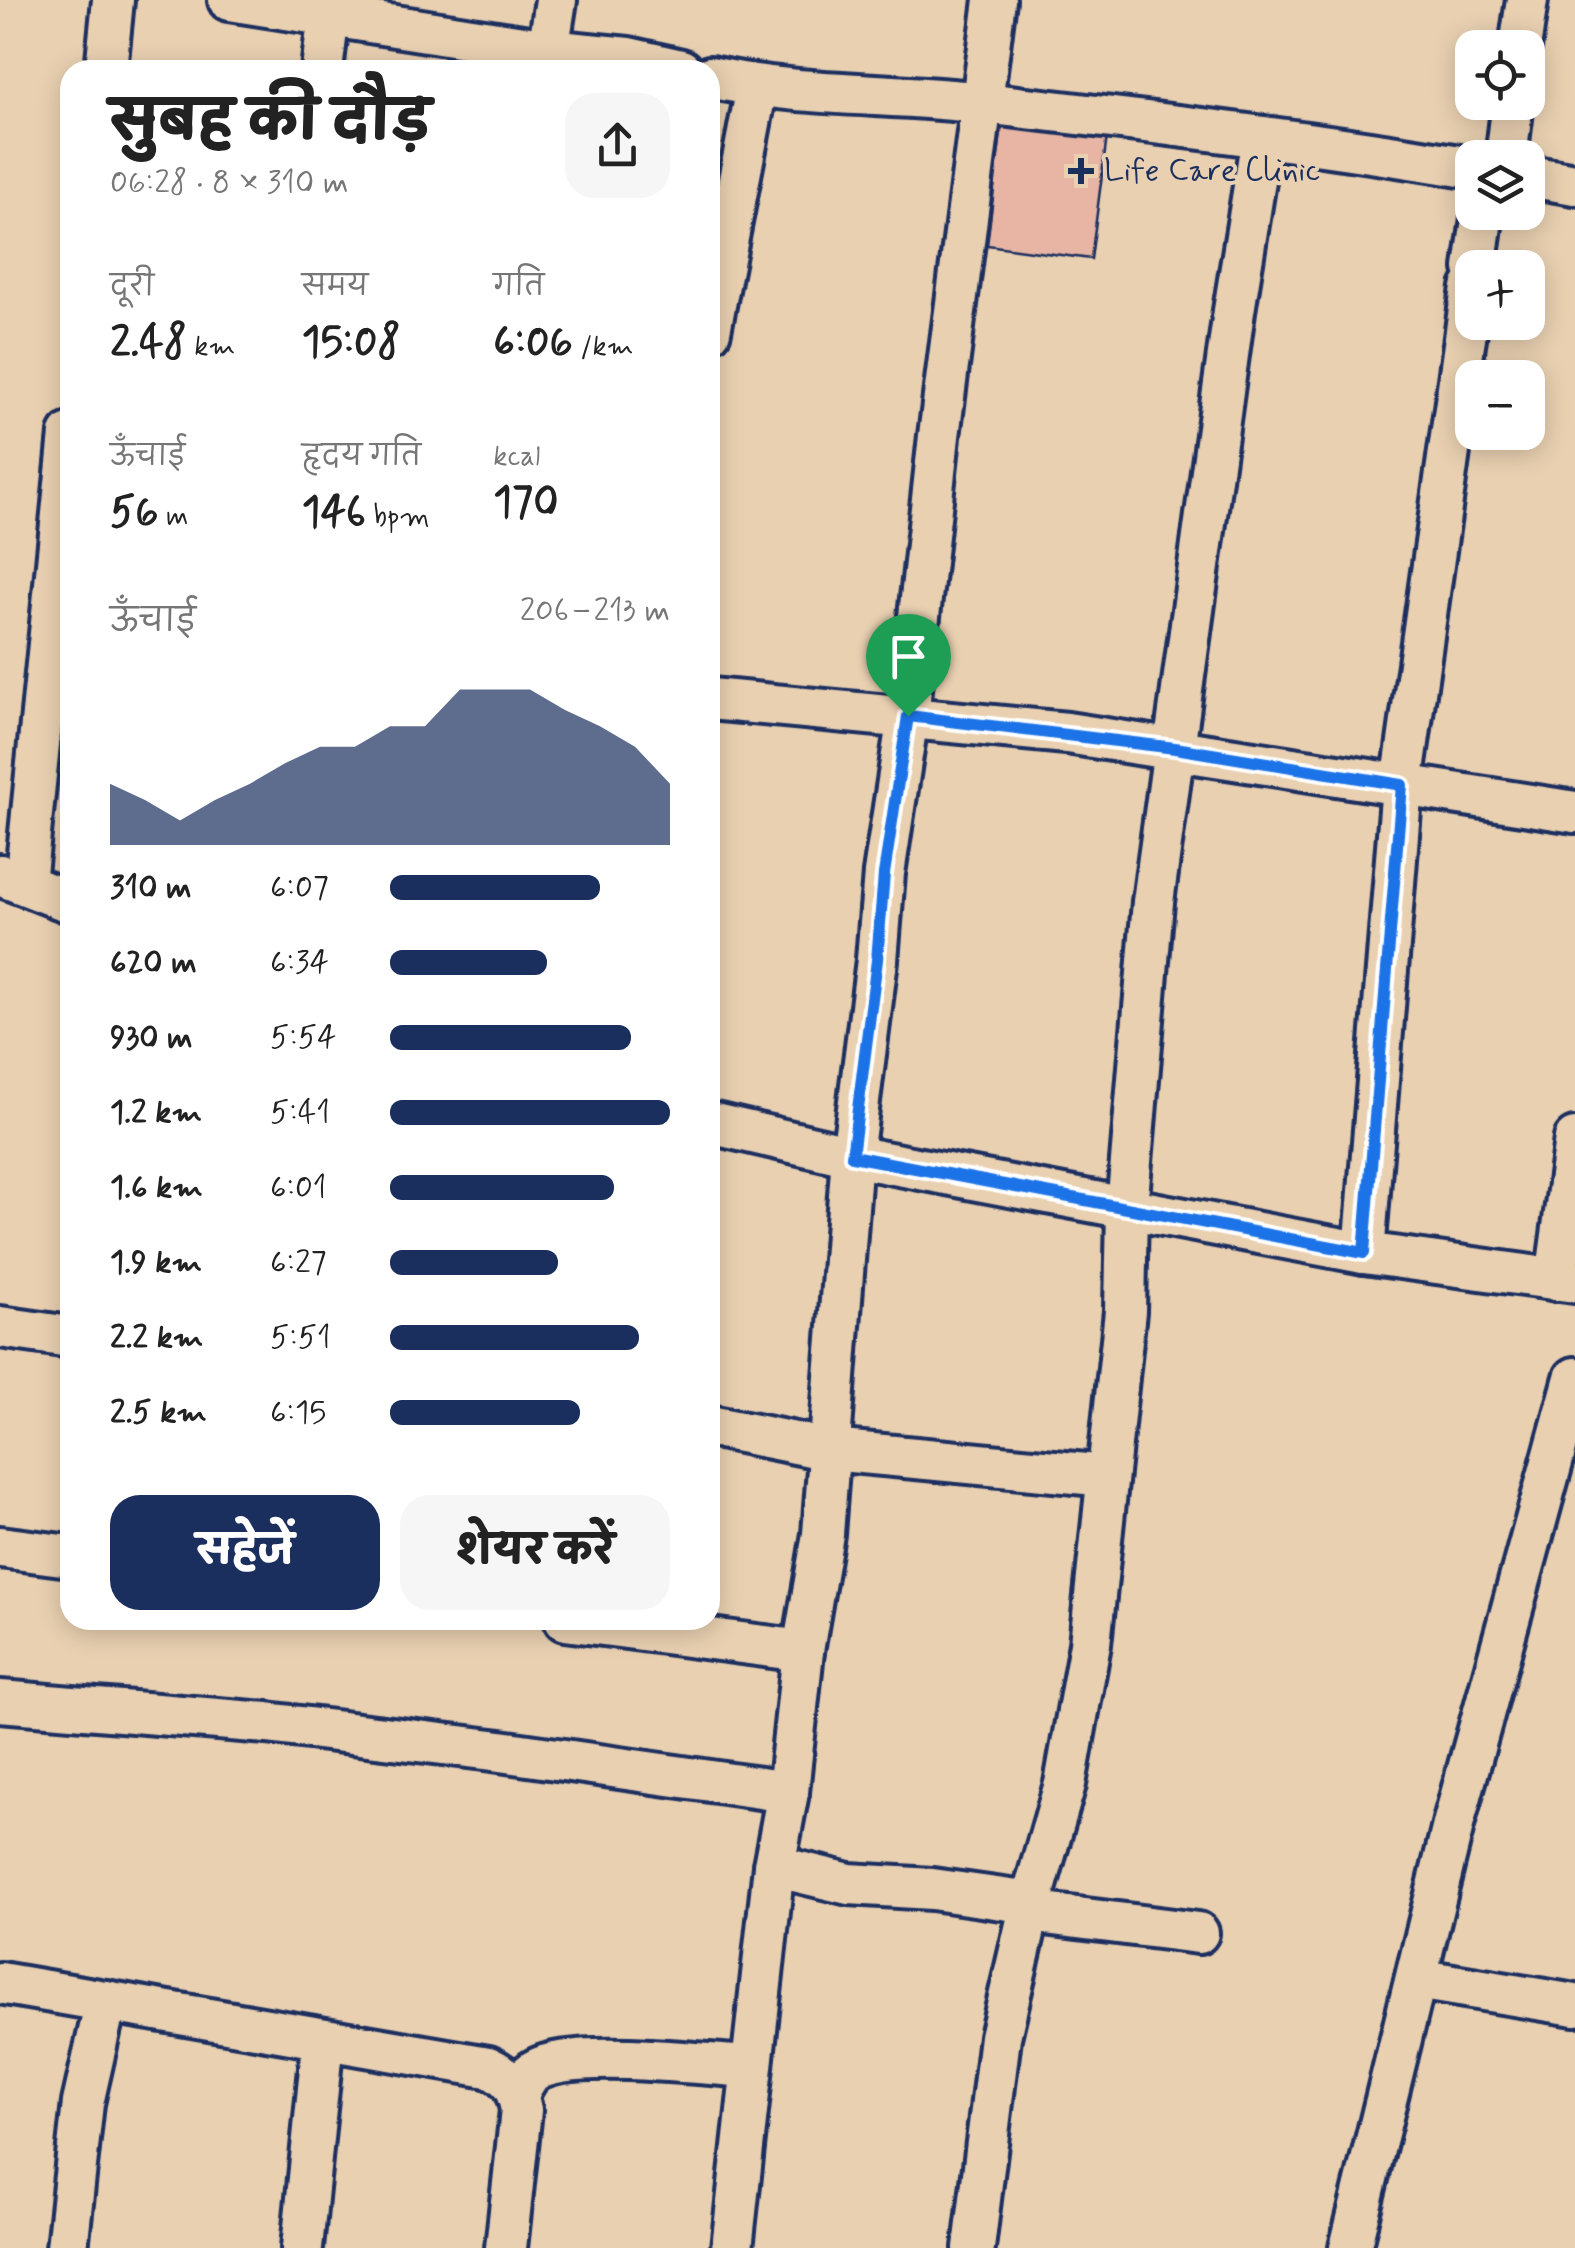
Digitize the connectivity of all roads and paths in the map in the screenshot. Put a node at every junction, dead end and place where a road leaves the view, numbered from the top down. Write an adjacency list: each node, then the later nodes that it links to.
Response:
1 (113, 0): 8 (street)
2 (228, 0): 6 (street)
3 (556, 0): 10 (street)
4 (996, 0): 14 (street)
5 (1527, 0): 7 (street)
6 (329, 14): 9 (street); 10 (street)
7 (1523, 30)
8 (107, 60)
9 (323, 60)
10 (547, 60): 11 (street)
11 (637, 60)
12 (720, 78): 13 (street)
13 (757, 87): 14 (street); 19 (street)
14 (982, 103): 15 (street); 23 (street)
15 (1262, 137): 16 (street); 24 (street)
16 (1455, 165)
17 (1545, 179): 18 (street)
18 (1575, 184)
19 (720, 279)
20 (1465, 340): 25 (street)
21 (60, 512): 27 (street)
22 (720, 700): 23 (street)
23 (908, 716): 24 (street); 31 (street)
24 (1175, 748): 25 (street); 32 (street)
25 (1402, 785): 26 (street); 33 (street)
26 (1575, 812)
27 (13, 879): 28 (street)
28 (60, 898)
29 (720, 1125): 31 (street)
30 (1575, 1138): 34 (street)
31 (852, 1156): 32 (street); 39 (street)
32 (1127, 1209): 33 (street); 40 (street)
33 (1364, 1253): 34 (street)
34 (1566, 1281)
35 (0, 1326): 36 (street)
36 (60, 1335)
37 (1575, 1378): 50 (street)
38 (720, 1428): 39 (street)
39 (830, 1450): 40 (street); 44 (street)
40 (1108, 1476): 48 (street)
41 (0, 1547): 42 (street)
42 (60, 1555)
43 (642, 1630): 44 (street)
44 (803, 1651): 46 (street)
45 (0, 1701): 46 (street)
46 (788, 1792): 47 (street)
47 (774, 1866): 48 (street); 55 (street)
48 (1030, 1907): 49 (street); 61 (street)
49 (1198, 1934)
50 (1416, 1979): 53 (street); 62 (street)
51 (0, 1982): 52 (street)
52 (106, 2001): 54 (street); 57 (street)
53 (1575, 2005)
54 (323, 2038): 56 (street); 58 (street)
55 (750, 2068): 56 (street); 60 (street)
56 (518, 2093): 59 (street)
57 (67, 2248)
58 (302, 2248)
59 (506, 2248)
60 (732, 2248)
61 (974, 2248)
62 (1350, 2248)

